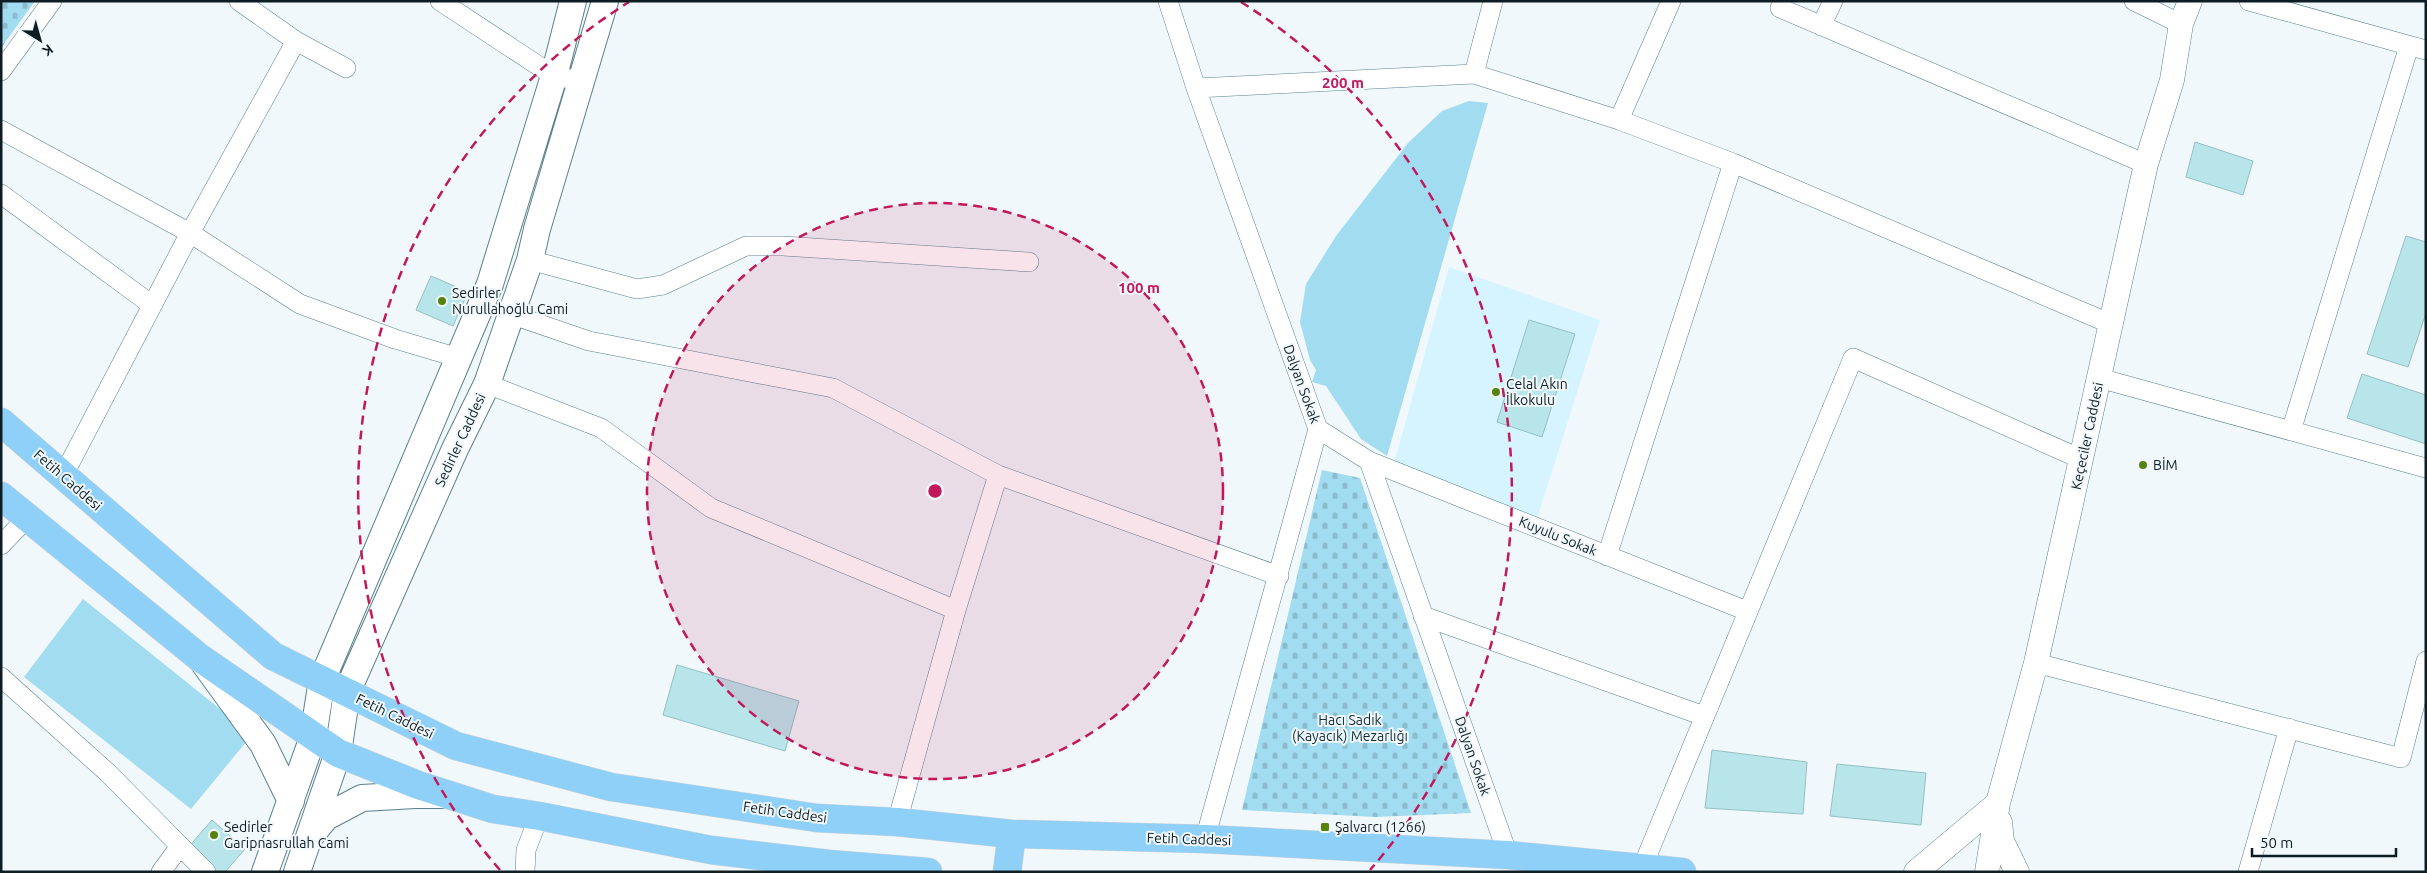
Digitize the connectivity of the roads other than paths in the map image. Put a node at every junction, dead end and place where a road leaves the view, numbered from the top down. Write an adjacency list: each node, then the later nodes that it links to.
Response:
1 (52, 1): 19 (street)
2 (239, 1): 16 (street)
3 (440, 1): 21 (street)
4 (573, 1): 21 (main road)
5 (605, 1): 22 (main road, Sedirler Caddesi)
6 (1168, 1): 23 (street, Dalyan Sokak)
7 (1493, 1): 20 (street)
8 (1671, 1): 24 (street)
9 (1832, 1): 15 (street)
10 (2134, 1): 14 (street)
11 (2190, 1): 14 (street, Keçeciler Caddesi)
12 (2249, 1): 17 (street)
13 (1780, 8): 15 (street)
14 (2181, 24): 27 (street, Keçeciler Caddesi)
15 (1821, 26): 27 (street)
16 (296, 41): 18 (street); 29 (street)
17 (2417, 48): 40 (street)
18 (346, 68)
19 (1, 70)
20 (1474, 74): 23 (street); 24 (street)
21 (554, 76): 22 (street); 35 (main road)
22 (582, 81): 30 (main road, Sedirler Caddesi)
23 (1196, 88): 39 (street, Dalyan Sokak)
24 (1619, 120): 26 (street)
25 (1, 130): 29 (street)
26 (1733, 163): 34 (street); 49 (street)
27 (2146, 164): 34 (street, Keçeciler Caddesi)
28 (1, 194): 32 (street)
29 (190, 233): 32 (street); 35 (street)
30 (530, 260): 31 (street); 33 (main road, Sedirler Caddesi)
31 (1029, 262)
32 (152, 305): 45 (street)
33 (510, 314): 37 (main road, Sedirler Caddesi); 44 (street)
34 (2110, 324): 36 (street, Keçeciler Caddesi)
35 (459, 358): 58 (main road)
36 (2099, 378): 40 (street); 41 (street, Keçeciler Caddesi)
37 (487, 384): 51 (street); 59 (main road, Sedirler Caddesi)
38 (1, 422): 45 (main road, Fetih Caddesi)
39 (1318, 429): 42 (street, Dalyan Sokak); 50 (street)
40 (2291, 431): 43 (street)
41 (2081, 459): 52 (street); 56 (street, Keçeciler Caddesi)
42 (1369, 461): 49 (street, Kuyulu Sokak); 53 (street, Dalyan Sokak)
43 (2426, 468)
44 (998, 475): 50 (street); 51 (street)
45 (64, 476): 58 (main road, Fetih Caddesi)
46 (1, 496): 47 (main road)
47 (27, 518): 48 (street); 54 (main road)
48 (1, 545)
49 (1607, 556): 52 (street, Kuyulu Sokak)
50 (1279, 576): 71 (street)
51 (956, 610): 68 (street)
52 (1748, 611): 60 (street)
53 (1423, 616): 60 (street); 73 (street, Dalyan Sokak)
54 (200, 658): 62 (main road); 65 (main road)
55 (2426, 661): 61 (street)
56 (2036, 663): 61 (street); 66 (street, Keçeciler Caddesi)
57 (1, 677): 72 (street)
58 (322, 680): 59 (main road, Fetih Caddesi); 62 (main road)
59 (347, 692): 63 (main road, Sedirler Caddesi); 68 (main road, Fetih Caddesi)
60 (1704, 716): 75 (street)
61 (2289, 728): 87 (street)
62 (313, 737): 63 (main road); 65 (main road)
63 (338, 753): 64 (main road); 70 (main road, Sedirler Caddesi)
64 (451, 796): 67 (main road); 70 (main road)
65 (291, 800): 78 (main road)
66 (1998, 803): 84 (street); 85 (street, Keçeciler Caddesi); 86 (street)
67 (539, 816): 74 (main road); 80 (street)
68 (897, 822): 69 (main road, Fetih Caddesi)
69 (1012, 834): 71 (main road, Fetih Caddesi); 82 (main road)
70 (309, 838): 79 (main road, Sedirler Caddesi)
71 (1205, 839): 73 (main road, Fetih Caddesi)
72 (180, 846): 76 (street); 77 (street)
73 (1508, 855): 75 (main road, Fetih Caddesi)
74 (829, 868): 81 (main road)
75 (1642, 868): 83 (main road, Fetih Caddesi)
76 (161, 872)
77 (206, 872)
78 (265, 872)
79 (297, 872)
80 (525, 872)
81 (928, 872)
82 (1007, 872)
83 (1682, 872)
84 (1916, 872)
85 (1987, 872)
86 (2017, 872)
87 (2248, 872)

